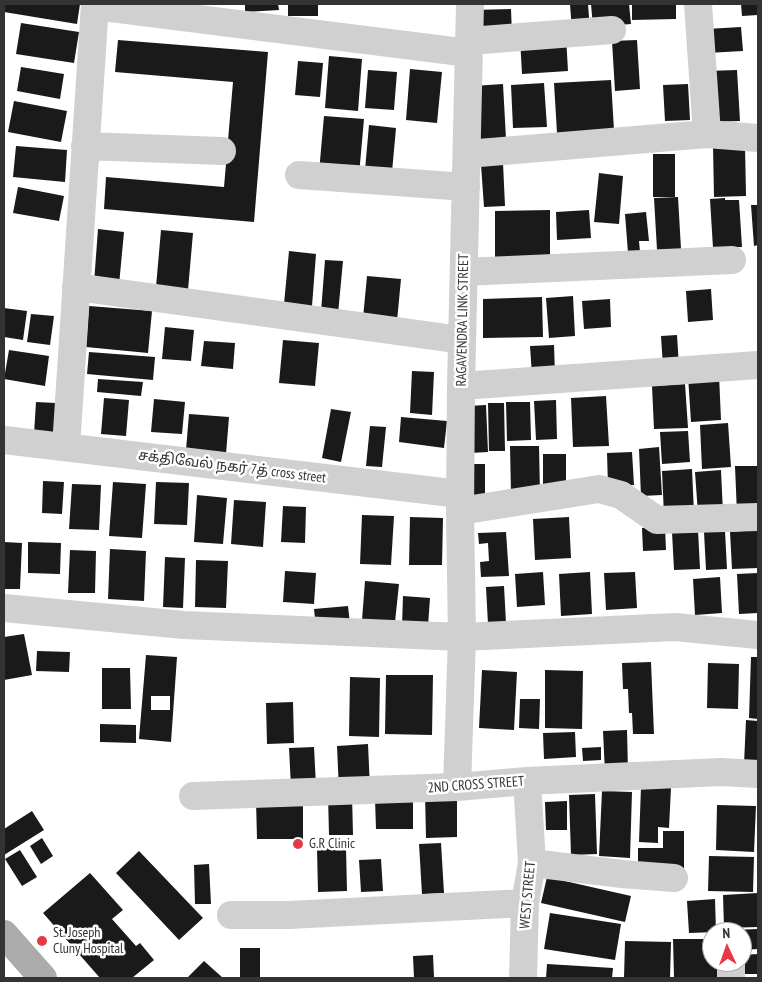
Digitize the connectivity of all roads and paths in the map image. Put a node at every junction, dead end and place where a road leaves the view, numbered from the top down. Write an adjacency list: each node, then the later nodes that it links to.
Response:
1 (470, 4): 5 (street, RAGAVENDRA LINK STREET)
2 (698, 4): 6 (street)
3 (95, 5): 5 (street); 8 (street)
4 (612, 30): 5 (street)
5 (469, 47): 10 (street, RAGAVENDRA LINK STREET)
6 (707, 134): 7 (street); 10 (street)
7 (758, 138)
8 (85, 146): 9 (street); 15 (street)
9 (222, 151)
10 (466, 154): 12 (street, RAGAVENDRA LINK STREET)
11 (299, 175): 12 (street)
12 (466, 187): 14 (street, RAGAVENDRA LINK STREET)
13 (732, 260): 14 (street)
14 (464, 272): 16 (street, RAGAVENDRA LINK STREET)
15 (76, 287): 16 (street); 20 (street)
16 (462, 340): 18 (street, RAGAVENDRA LINK STREET)
17 (758, 365): 18 (street)
18 (461, 386): 21 (street, RAGAVENDRA LINK STREET)
19 (4, 440): 20 (street, சக்திவேல் நகர் 7த் cross street)
20 (66, 447): 21 (street, சக்திவேல் நகர் 7த் cross street)
21 (460, 503): 22 (street, சக்திவேல் நகர் 7த் cross street); 25 (street, RAGAVENDRA LINK STREET)
22 (758, 517)
23 (4, 608): 25 (street)
24 (758, 635): 25 (street)
25 (462, 637): 28 (street, RAGAVENDRA LINK STREET)
26 (758, 774): 27 (street, 2ND CROSS STREET)
27 (527, 781): 28 (street, 2ND CROSS STREET); 30 (street, WEST STREET)
28 (457, 787): 29 (street, 2ND CROSS STREET)
29 (193, 796)
30 (532, 863): 31 (street); 32 (street, WEST STREET)
31 (674, 878)
32 (525, 903): 33 (street); 36 (street, WEST STREET)
33 (231, 915)
34 (4, 934): 35 (main road)
35 (42, 978)
36 (523, 978)

